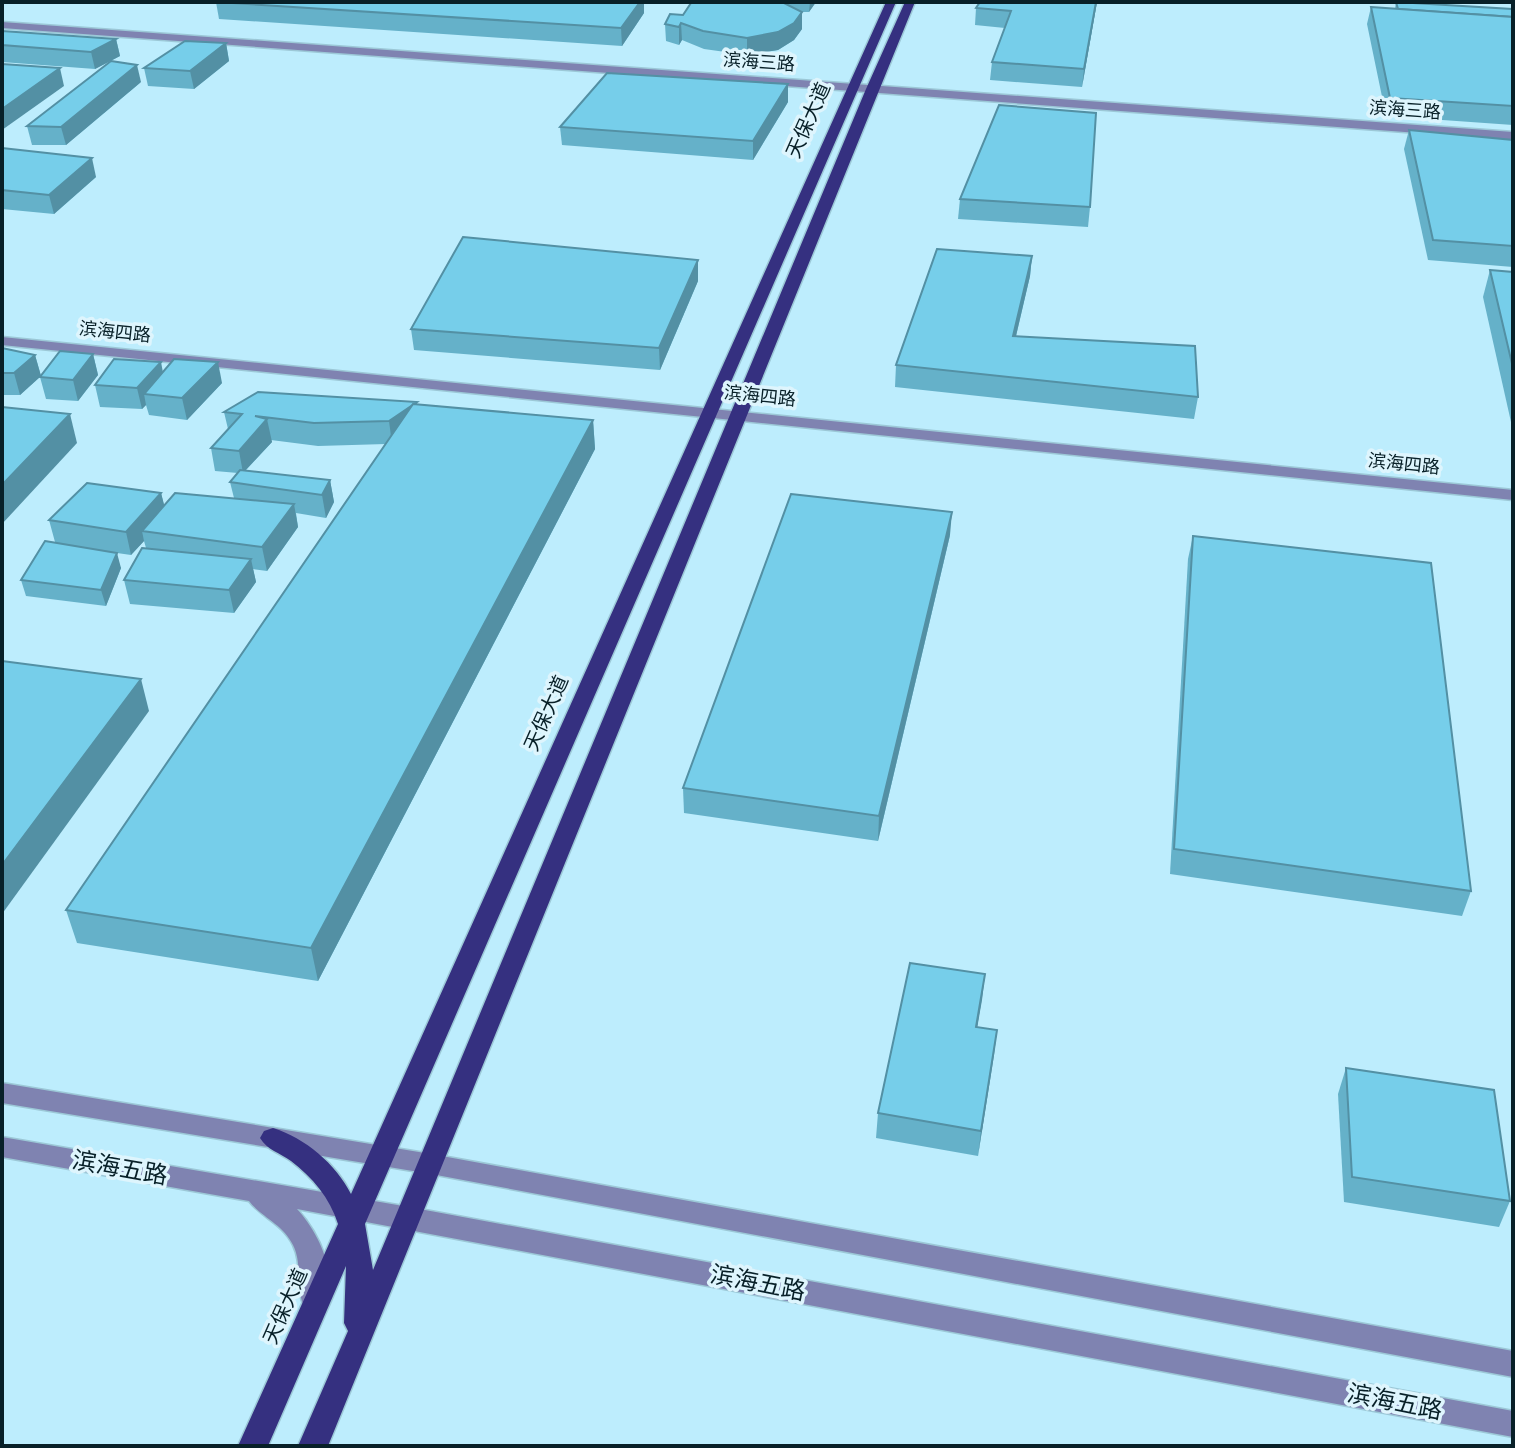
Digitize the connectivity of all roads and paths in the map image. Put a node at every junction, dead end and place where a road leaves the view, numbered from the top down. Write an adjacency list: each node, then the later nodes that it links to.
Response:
1 (891, 2): 4 (main road, 天保大道)
2 (910, 2): 4 (main road, 天保大道)
3 (2, 25): 4 (street, 滨海三路)
4 (862, 88): 5 (street, 滨海三路); 7 (main road, 天保大道); 8 (main road, 天保大道)
5 (1513, 136)
6 (2, 341): 7 (street, 滨海四路)
7 (710, 411): 8 (street, 滨海四路); 13 (main road, 天保大道)
8 (739, 414): 9 (street, 滨海四路); 14 (main road, 天保大道)
9 (1513, 495)
10 (2, 1093): 11 (street)
11 (273, 1138): 13 (street); 16 (main road)
12 (2, 1147): 15 (street, 滨海五路)
13 (382, 1156): 14 (street); 16 (main road, 天保大道)
14 (431, 1164): 17 (main road, 天保大道); 19 (street)
15 (242, 1189): 16 (street, 滨海五路); 18 (street)
16 (352, 1212): 17 (street, 滨海五路); 18 (main road, 天保大道); 20 (main road)
17 (409, 1218): 20 (main road, 天保大道); 21 (street, 滨海五路)
18 (313, 1310): 22 (main road, 天保大道)
19 (1513, 1364)
20 (347, 1366): 23 (main road, 天保大道)
21 (1513, 1424)
22 (253, 1446)
23 (313, 1446)

